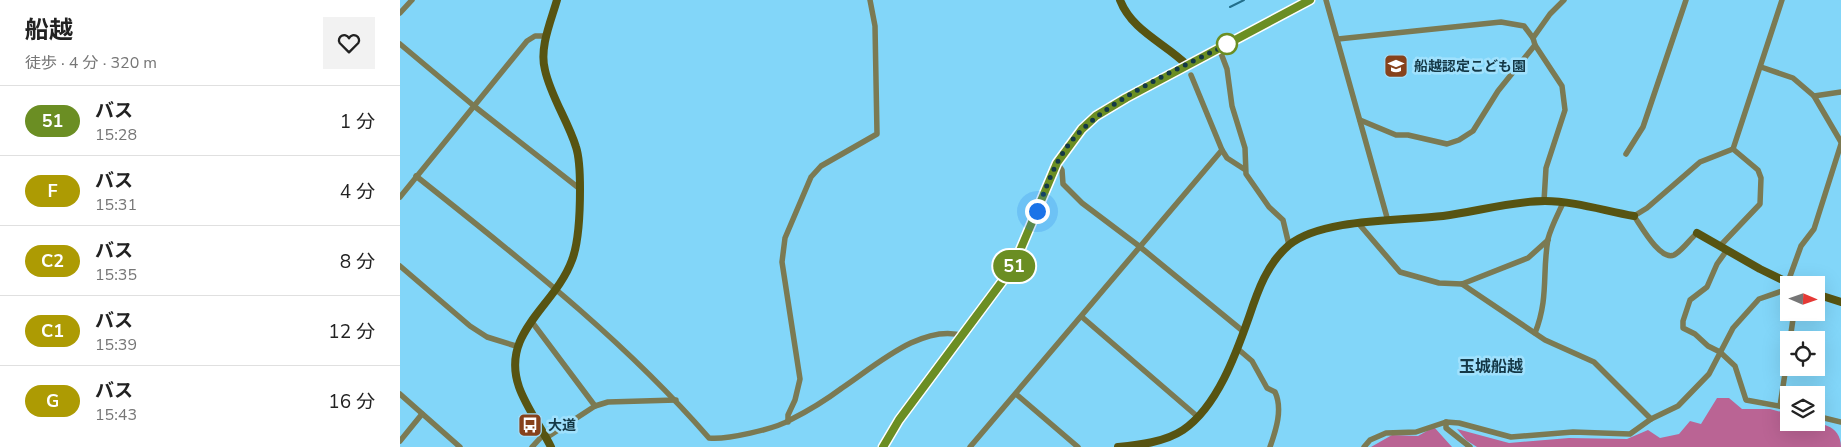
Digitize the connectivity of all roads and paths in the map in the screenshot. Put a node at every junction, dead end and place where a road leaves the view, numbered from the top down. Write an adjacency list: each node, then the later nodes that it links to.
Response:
1 (412, 0): 10 (street)
2 (557, 0): 11 (street)
3 (870, 0): 68 (street)
4 (1120, 0): 17 (street)
5 (1310, 0): 16 (street)
6 (1326, 0): 13 (street)
7 (1564, 0): 12 (street)
8 (1686, 0): 27 (street)
9 (1782, 0): 18 (street)
10 (400, 13)
11 (547, 36): 22 (street); 31 (street)
12 (1533, 38): 13 (street); 15 (street)
13 (1338, 39): 23 (street)
14 (400, 44): 22 (street)
15 (1535, 45): 23 (street); 33 (street)
16 (1219, 48): 17 (street); 29 (street)
17 (1187, 65): 28 (street)
18 (1761, 67): 21 (street); 25 (street)
19 (1191, 75): 26 (street)
20 (1841, 92): 21 (street)
21 (1814, 96): 24 (street)
22 (474, 106): 30 (street); 31 (street)
23 (1360, 120): 36 (street)
24 (1841, 143): 44 (street)
25 (1733, 149): 35 (street); 42 (street)
26 (1222, 150): 29 (street); 41 (street)
27 (1626, 154)
28 (1057, 163): 41 (street); 55 (street)
29 (1244, 169): 40 (street)
30 (416, 176): 32 (street); 47 (street)
31 (580, 189): 47 (street)
32 (400, 197)
33 (1544, 201): 34 (street); 36 (street)
34 (1563, 203): 35 (street); 39 (street)
35 (1634, 216): 38 (street)
36 (1388, 221): 37 (street)
37 (1359, 224): 40 (street); 46 (street)
38 (1697, 233): 42 (street)
39 (1548, 240): 46 (street); 54 (street)
40 (1289, 245): 53 (street)
41 (1139, 246): 51 (street); 53 (street)
42 (1724, 248): 45 (street); 58 (street)
43 (400, 266): 56 (street)
44 (1792, 276)
45 (1780, 279)
46 (1462, 284): 54 (street)
47 (558, 289): 52 (street); 61 (street)
48 (1780, 292): 58 (street)
49 (1825, 297): 50 (street)
50 (1841, 302)
51 (1082, 317): 60 (street); 65 (street)
52 (532, 322): 56 (street); 62 (street)
53 (1244, 332): 57 (street)
54 (1535, 333): 67 (street)
55 (964, 336): 68 (street); 76 (street)
56 (516, 346): 71 (street)
57 (1238, 349): 65 (street); 80 (street)
58 (1720, 352): 63 (street); 67 (street)
59 (400, 394): 64 (street)
60 (1016, 394): 77 (street); 78 (street)
61 (676, 400): 62 (street); 68 (street)
62 (594, 406): 71 (street)
63 (1780, 406)
64 (422, 414): 72 (street); 73 (street)
65 (1198, 417): 79 (street)
66 (1825, 418): 70 (street)
67 (1651, 419): 69 (street)
68 (788, 422)
69 (1446, 422): 81 (street); 82 (street)
70 (1841, 422)
71 (545, 436): 74 (street); 75 (street)
72 (400, 440)
73 (460, 447)
74 (532, 447)
75 (551, 447)
76 (883, 447)
77 (970, 447)
78 (1078, 447)
79 (1118, 447)
80 (1270, 447)
81 (1364, 447)
82 (1470, 447)

